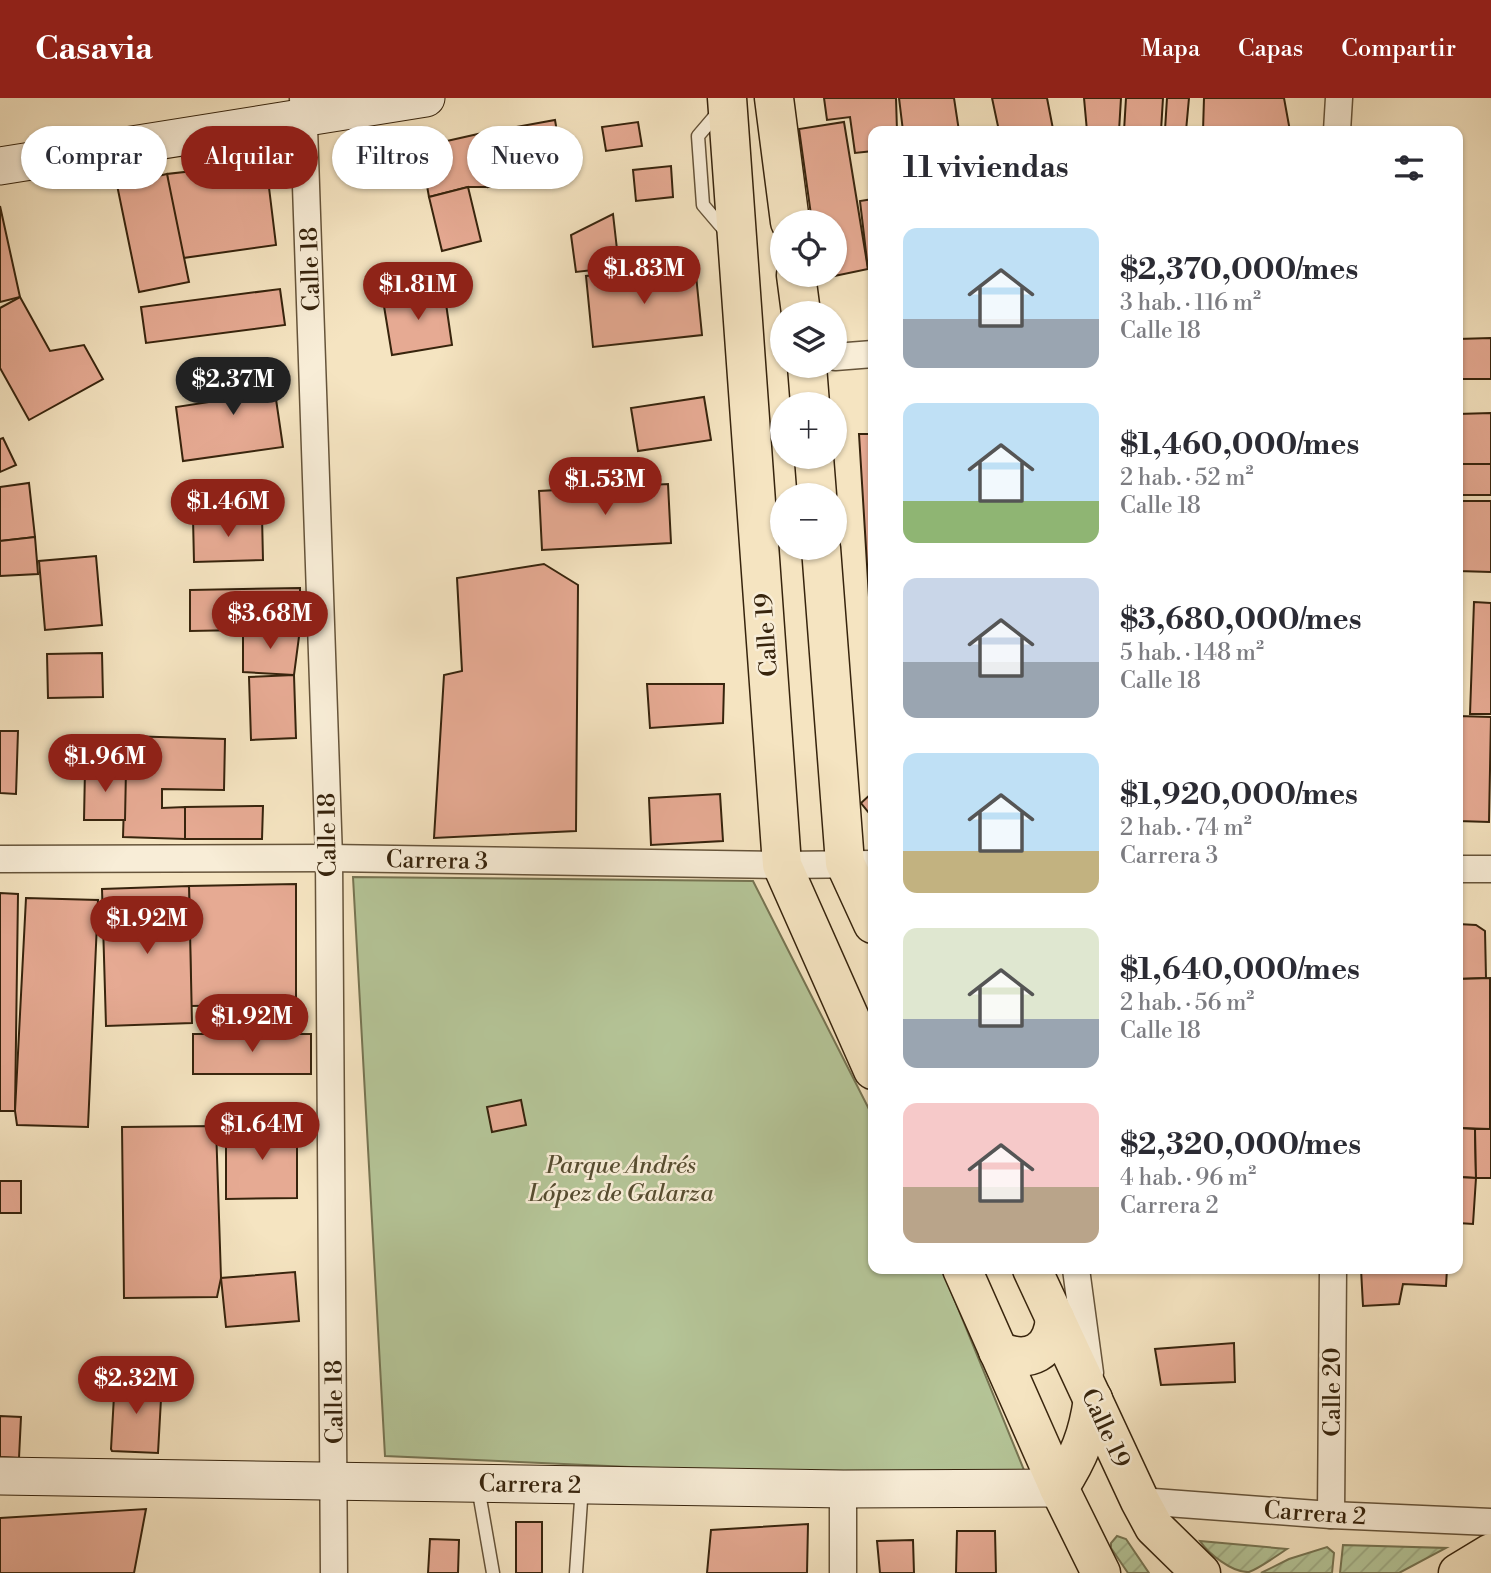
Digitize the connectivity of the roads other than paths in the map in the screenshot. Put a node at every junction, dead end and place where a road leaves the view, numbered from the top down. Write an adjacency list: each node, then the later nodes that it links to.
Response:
1 (426, 98): 5 (street)
2 (774, 98): 8 (main road)
3 (1339, 98): 6 (street)
4 (728, 100): 15 (main road, Calle 19)
5 (304, 107): 7 (street); 12 (street, Calle 18)
6 (1337, 126)
7 (0, 166)
8 (788, 210)
9 (868, 354): 10 (street)
10 (847, 356)
11 (822, 560): 14 (main road)
12 (329, 858): 13 (street, Carrera 3); 15 (street, Carrera 3); 28 (street, Calle 18)
13 (0, 859)
14 (859, 863): 15 (street, Carrera 3); 18 (main road)
15 (782, 864): 19 (main road, Calle 19)
16 (1463, 869): 17 (street)
17 (1491, 869)
18 (868, 902)
19 (868, 1059)
20 (964, 1274): 25 (main road)
21 (1034, 1274): 24 (main road, Calle 19)
22 (1077, 1274): 26 (street)
23 (1333, 1274): 34 (street, Calle 20)
24 (1055, 1318): 25 (main road); 26 (main road, Calle 19)
25 (998, 1351): 31 (main road)
26 (1093, 1399): 31 (main road); 33 (main road, Calle 19)
27 (0, 1476): 28 (street, Carrera 2)
28 (334, 1481): 29 (street, Carrera 2); 38 (street, Calle 18)
29 (478, 1483): 30 (street, Carrera 2); 39 (lane)
30 (582, 1485): 32 (street, Carrera 2); 40 (lane)
31 (1059, 1488): 32 (street, Carrera 2); 37 (main road)
32 (844, 1489): 41 (street)
33 (1140, 1501): 34 (street, Carrera 2); 42 (main road, Calle 19)
34 (1331, 1515): 35 (street, Carrera 2)
35 (1491, 1522)
36 (1491, 1553): 43 (main road)
37 (1100, 1572)
38 (334, 1573)
39 (493, 1573)
40 (576, 1573)
41 (843, 1573)
42 (1201, 1573)
43 (1458, 1573)

